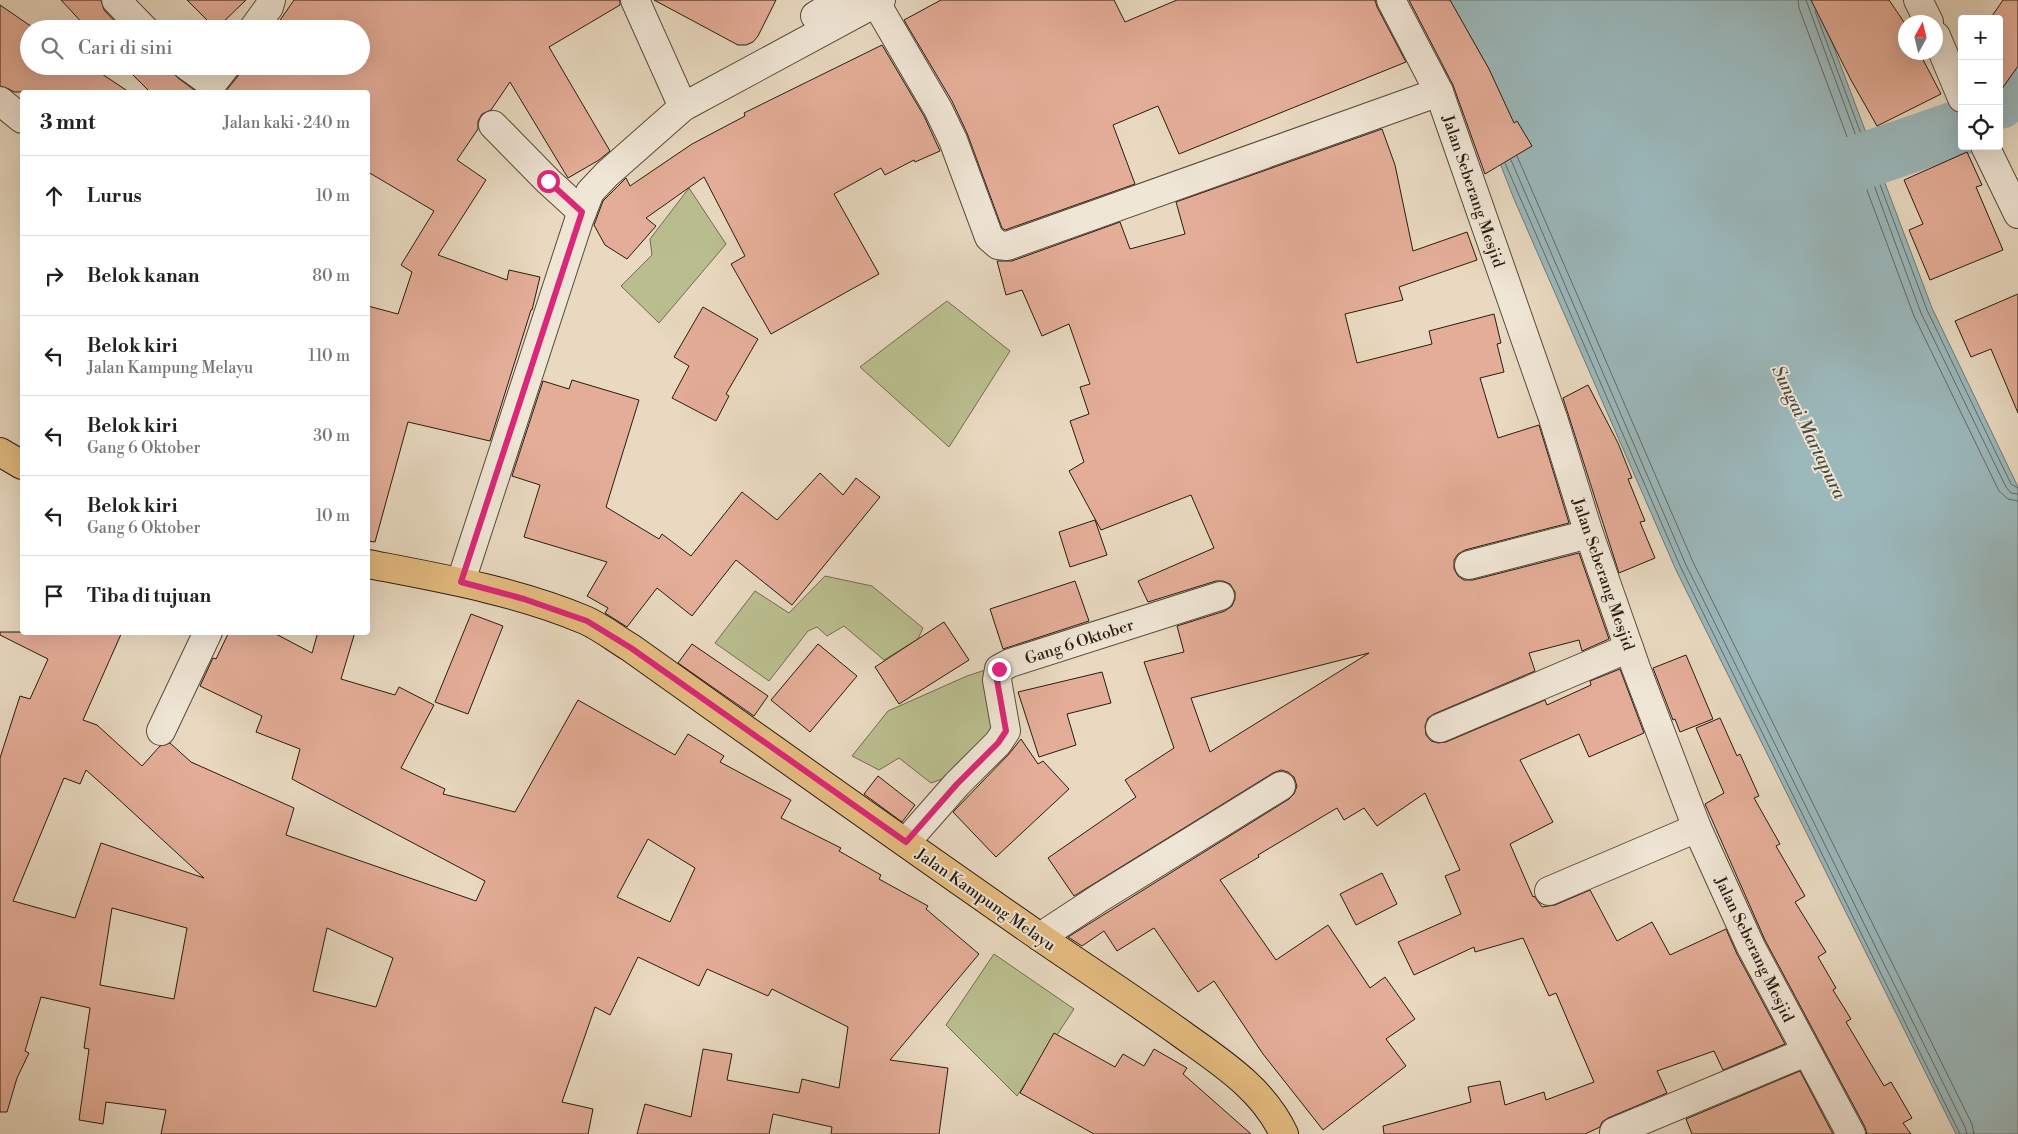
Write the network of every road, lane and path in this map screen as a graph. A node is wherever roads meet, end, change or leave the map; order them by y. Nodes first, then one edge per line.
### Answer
1 (116, 0) edge
2 (271, 0) edge
3 (635, 0) edge
4 (1391, 0) edge
5 (1918, 0) edge
6 (860, 3) edge
7 (1926, 15) edge
8 (815, 16) dead end
9 (135, 20) edge
10 (260, 20) edge
11 (1943, 53) edge
12 (204, 75) edge
13 (215, 81) edge
14 (1958, 88) edge
15 (1439, 92) junction
16 (0, 101) edge
17 (683, 107) junction
18 (20, 117) edge
19 (493, 125) dead end
20 (1987, 150) edge
21 (582, 212) junction
22 (2018, 214) edge
23 (0, 452) edge
24 (20, 464) edge
25 (1589, 534) junction
26 (370, 564) edge
27 (1469, 565) dead end
28 (461, 582) junction
29 (1220, 596) dead end
30 (207, 635) edge
31 (1629, 648) junction
32 (1440, 728) dead end
33 (161, 731) dead end
34 (1281, 786) dead end
35 (1697, 828) junction
36 (906, 842) junction
37 (1549, 890) dead end
38 (1040, 937) junction
39 (1806, 1052) junction
40 (1614, 1132) dead end
41 (1284, 1134) edge
42 (1851, 1134) edge

1 - 9 street
2 - 10 street
3 - 17 street
4 - 15 street, Jalan Seberang Mesjid
5 - 7 street
6 - 8 street
6 - 15 street
6 - 17 street
11 - 14 street
12 - 13 street
15 - 25 street, Jalan Seberang Mesjid
16 - 18 street
17 - 21 street
19 - 21 street
20 - 22 street
21 - 28 street
23 - 24 main road
25 - 27 street
25 - 31 street, Jalan Seberang Mesjid
26 - 28 main road, Jalan Kampung Melayu
28 - 36 main road, Jalan Kampung Melayu
29 - 36 street, Gang 6 Oktober
30 - 33 street
31 - 32 street
31 - 35 street, Jalan Seberang Mesjid
34 - 38 street
35 - 37 street
35 - 39 street, Jalan Seberang Mesjid
36 - 38 main road, Jalan Kampung Melayu
38 - 41 main road, Jalan Kampung Melayu
39 - 40 street
39 - 42 street, Jalan Seberang Mesjid

